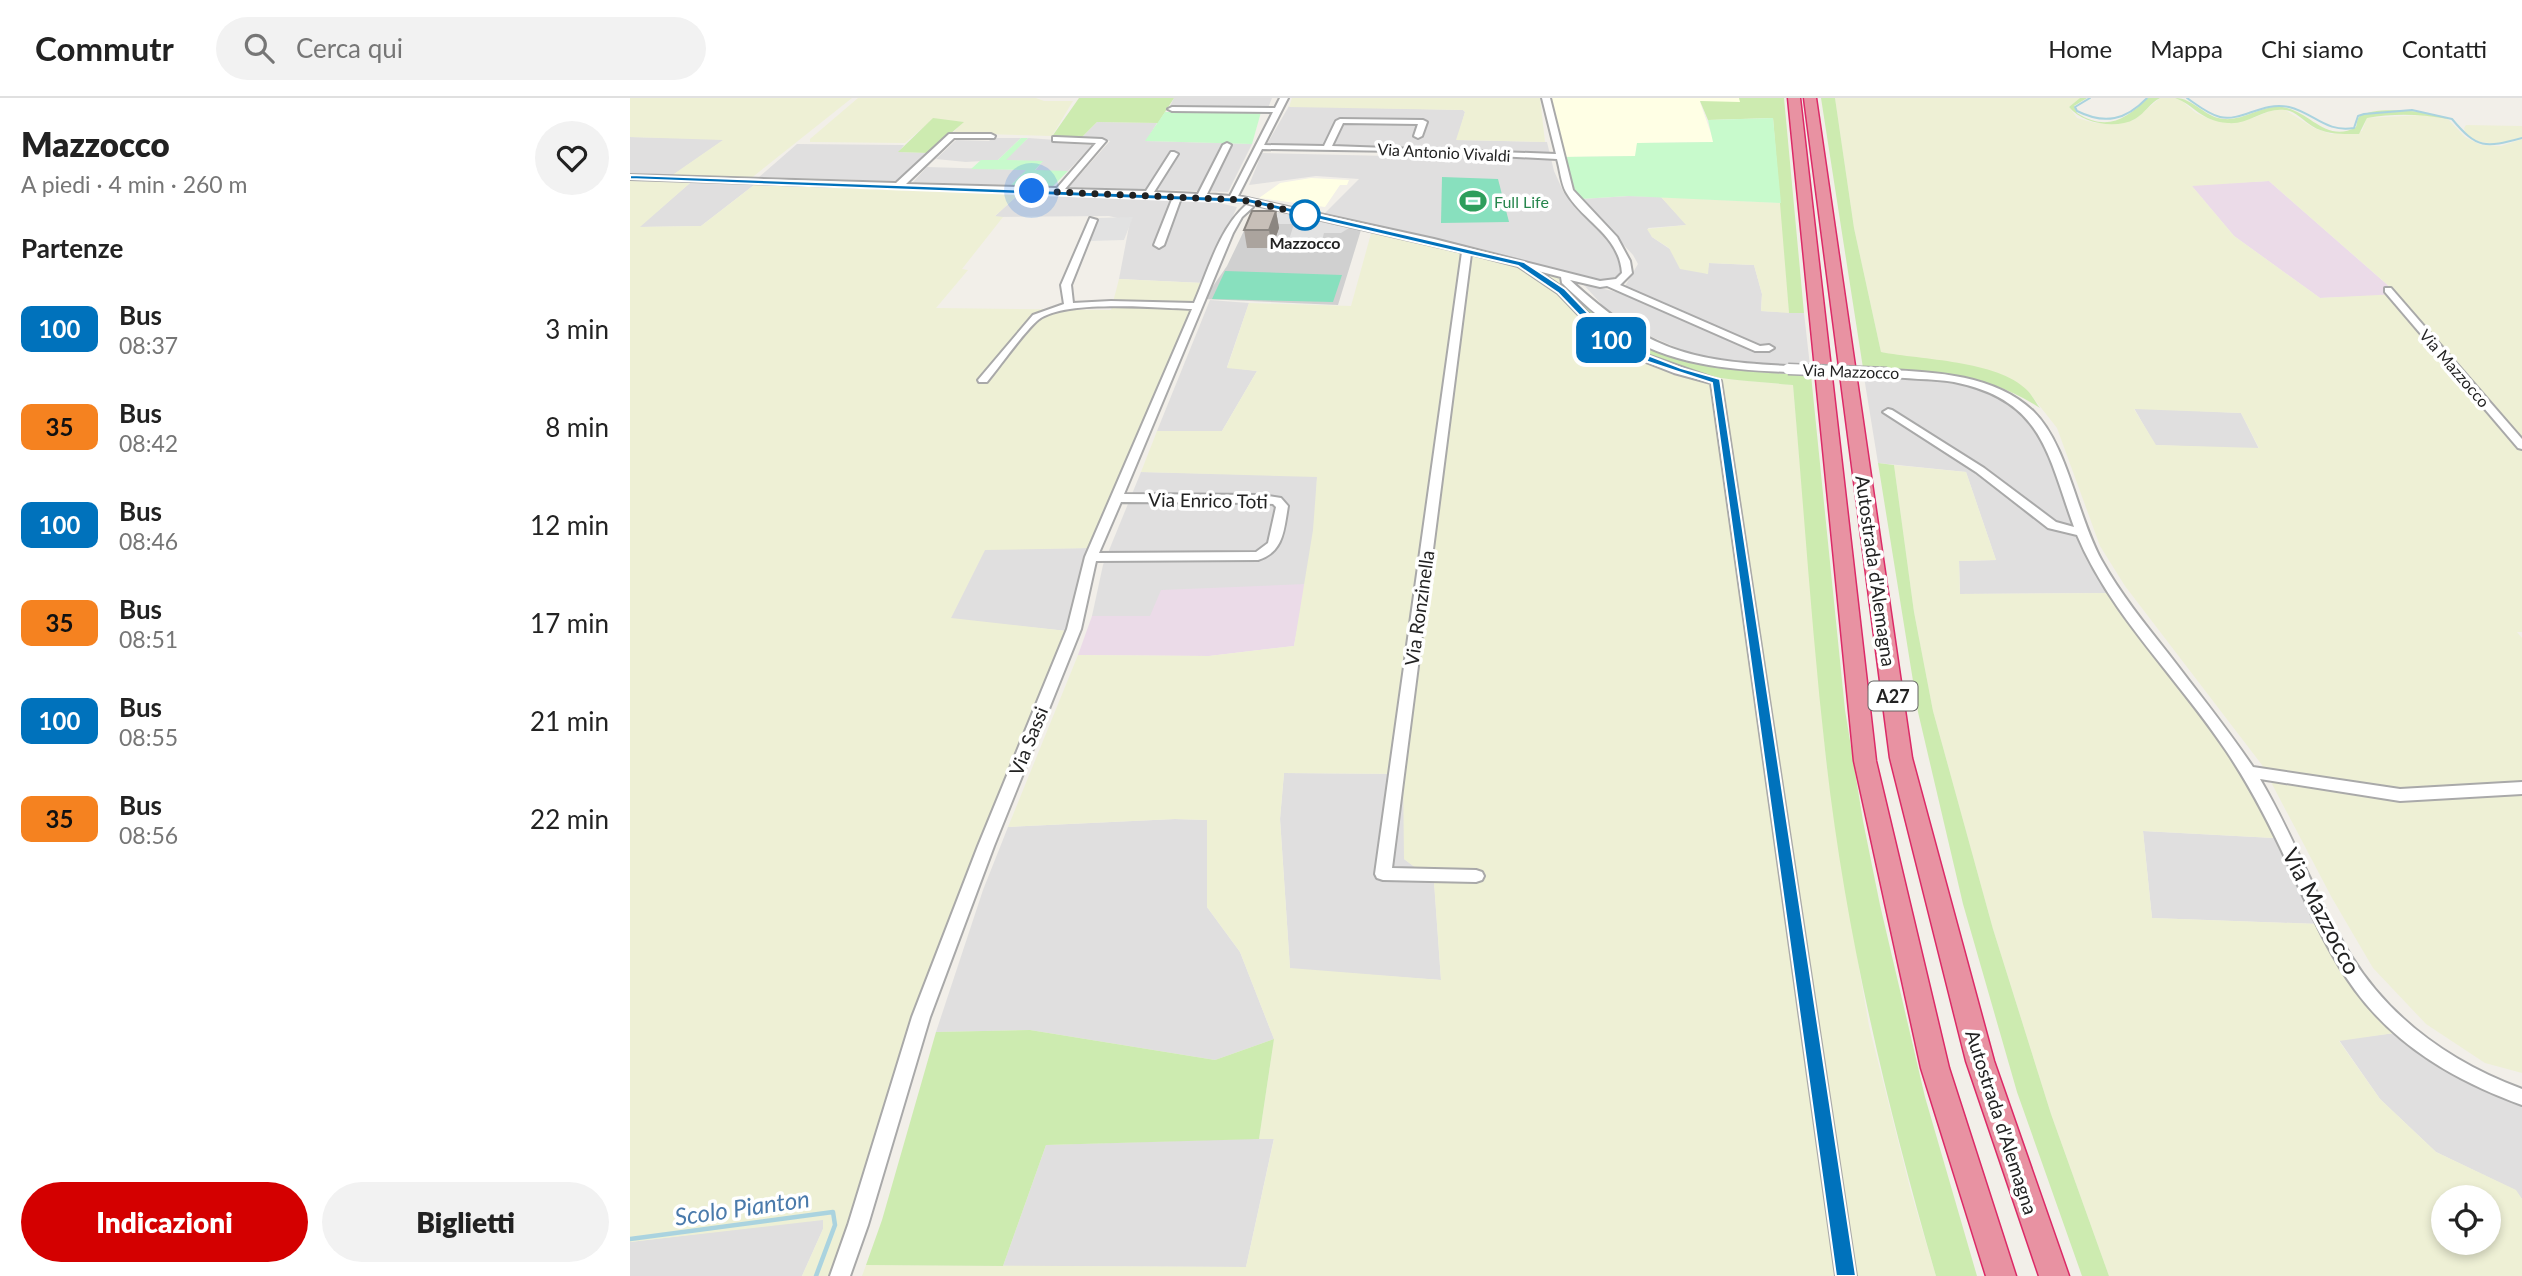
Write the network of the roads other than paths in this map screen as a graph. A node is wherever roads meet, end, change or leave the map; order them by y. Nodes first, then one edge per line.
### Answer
1 (1284, 98) edge
2 (1546, 98) edge
3 (1794, 98) edge
4 (1810, 98) edge
5 (1172, 109) dead end
6 (1278, 110) junction
7 (1418, 135) dead end
8 (991, 136) dead end
9 (1056, 139) dead end
10 (1227, 145) dead end
11 (1260, 147) junction
12 (1326, 148) junction
13 (1174, 153) dead end
14 (1561, 157) junction
15 (630, 177) edge
16 (898, 186) junction
17 (1058, 192) junction
18 (1148, 195) junction
19 (1178, 195) junction
20 (1201, 197) junction
21 (1251, 205) junction
22 (1093, 220) dead end
23 (1159, 245) dead end
24 (1467, 251) junction
25 (1521, 264) junction
26 (1566, 275) junction
27 (1605, 284) junction
28 (2388, 290) dead end
29 (1069, 306) junction
30 (1196, 306) junction
31 (1769, 348) dead end
32 (984, 380) dead end
33 (1888, 412) dead end
34 (2522, 446) edge
35 (1115, 498) junction
36 (2081, 532) junction
37 (1091, 557) junction
38 (2248, 772) junction
39 (2522, 788) edge
40 (1476, 876) dead end
41 (2522, 1097) edge
42 (840, 1276) edge
43 (1846, 1276) edge
44 (2001, 1276) edge
45 (2054, 1276) edge

1 - 6 street
2 - 14 street
3 - 44 highway, Autostrada d'Alemagna / A27
4 - 45 highway, Autostrada d'Alemagna / A27
5 - 6 street
6 - 11 street
7 - 12 street, Via Antonio Vivaldi
8 - 16 street
9 - 17 street
10 - 20 street
11 - 12 street, Via Antonio Vivaldi
11 - 21 street
12 - 14 street, Via Antonio Vivaldi
13 - 18 street
14 - 27 street
15 - 16 street
16 - 17 street
17 - 18 street
18 - 19 street
19 - 20 street
19 - 23 street
20 - 21 street
21 - 24 street
21 - 30 street, Via Sassi
22 - 29 street
24 - 25 street
24 - 40 street, Via Ronzinella
25 - 26 street
25 - 43 street
26 - 27 street
26 - 36 street, Via Mazzocco, bridge
27 - 31 street
28 - 34 street, Via Mazzocco
29 - 30 street
29 - 32 street
30 - 35 street, Via Sassi
33 - 36 street
35 - 37 street, Via Sassi
35 - 37 street, Via Enrico Toti
36 - 38 street, Via Mazzocco
37 - 42 street, Via Sassi
38 - 39 street
38 - 41 street, Via Mazzocco

